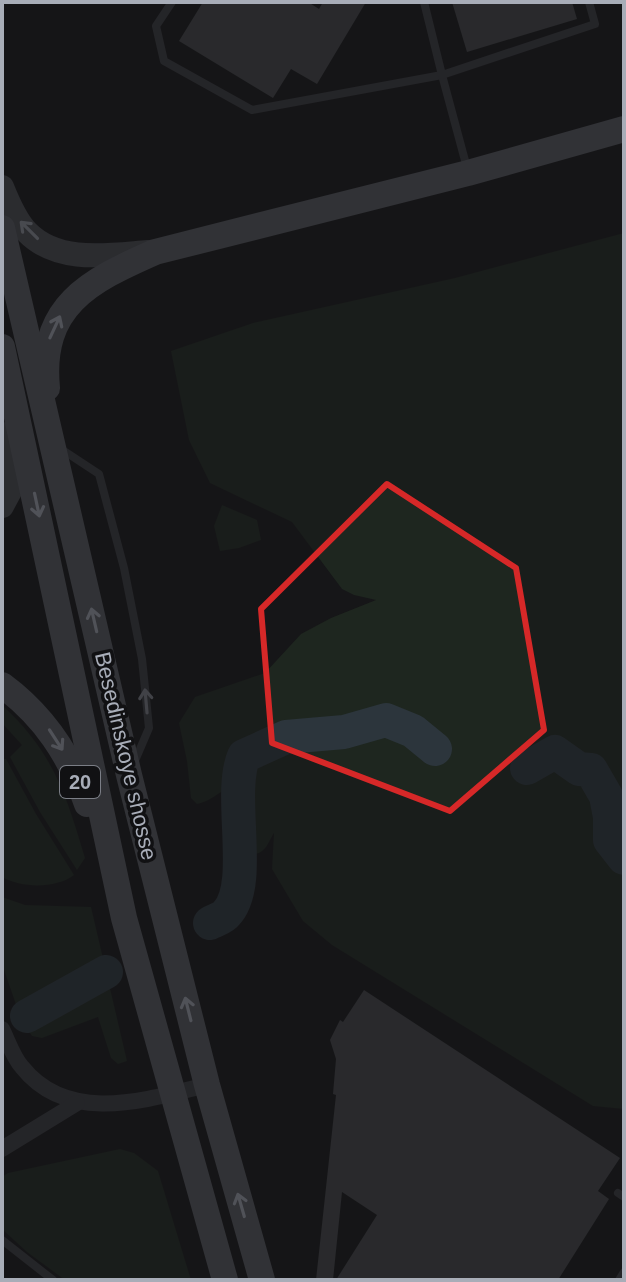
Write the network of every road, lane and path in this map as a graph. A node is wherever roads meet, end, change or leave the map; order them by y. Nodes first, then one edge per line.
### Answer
1 (172, 2) edge
2 (424, 2) edge
3 (589, 2) edge
4 (442, 75) junction
5 (624, 129) edge
6 (468, 173) junction
7 (2, 187) edge
8 (2, 228) edge
9 (155, 252) junction
10 (2, 347) edge
11 (16, 401) junction
12 (53, 438) junction
13 (2, 506) edge
14 (2, 685) edge
15 (129, 775) junction
16 (121, 902) junction
17 (2, 1029) edge
18 (207, 1085) junction
19 (172, 1093) junction
20 (77, 1103) junction
21 (2, 1149) edge
22 (2, 1240) edge
23 (624, 1272) edge
24 (53, 1280) edge
25 (225, 1280) edge
26 (262, 1280) edge
27 (619, 1280) edge

1 - 4 lane
2 - 4 lane
3 - 4 lane
4 - 6 lane
5 - 6 main road
6 - 9 main road
9 -> 7 street
8 - 12 main road, Besedinskoye shosse
12 -> 9 main road
10 - 11 main road, Besedinskoye shosse
11 - 13 street
11 -> 16 main road, Besedinskoye shosse
15 -> 12 main road, Besedinskoye shosse
15 -> 12 lane
14 -> 16 main road, 20
18 -> 15 main road, Besedinskoye shosse
16 - 19 main road, Besedinskoye shosse
17 - 20 street
18 - 19 street
26 -> 18 main road, Besedinskoye shosse
19 - 20 street
19 - 25 main road, Besedinskoye shosse
20 - 21 street
22 - 24 lane
23 - 27 lane

